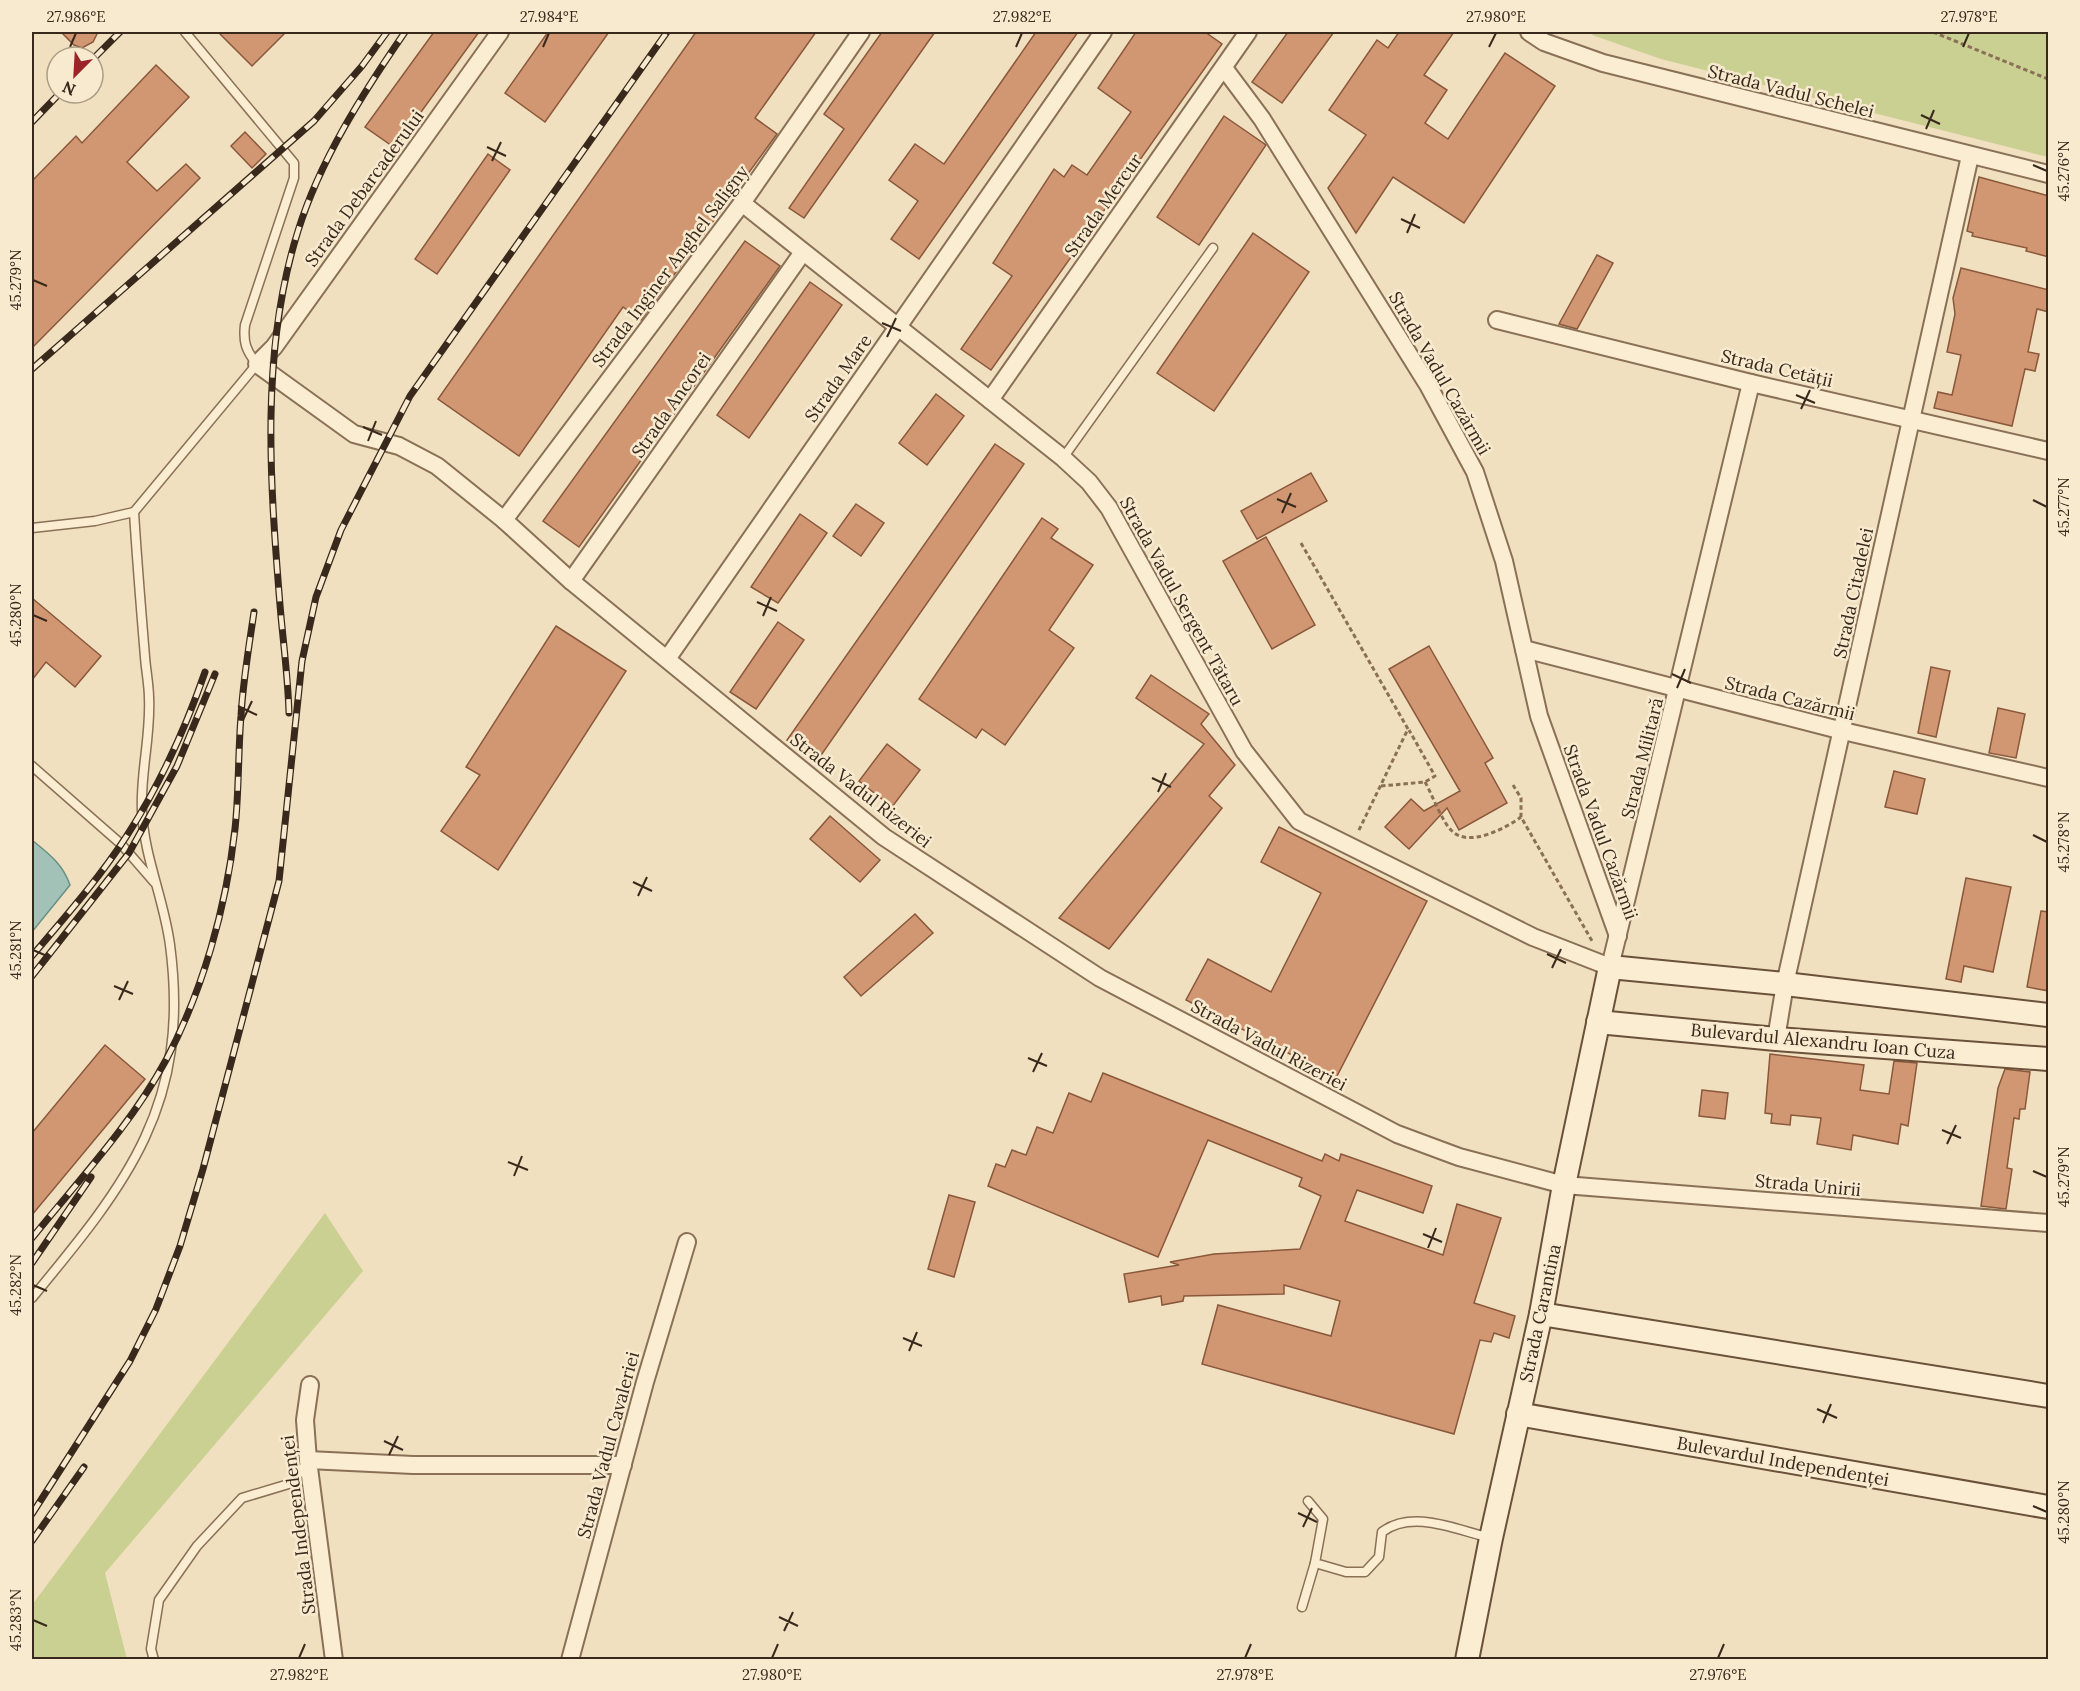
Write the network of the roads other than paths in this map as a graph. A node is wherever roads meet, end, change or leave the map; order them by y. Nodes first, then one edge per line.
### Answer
1 (184, 32) edge
2 (500, 32) edge
3 (861, 32) edge
4 (1103, 32) edge
5 (1248, 32) edge
6 (1529, 32) edge
7 (1224, 68) junction
8 (1970, 156) junction
9 (2049, 174) edge
10 (742, 203) junction
11 (1213, 248) dead end
12 (803, 252) junction
13 (1497, 320) dead end
14 (897, 327) junction
15 (257, 364) junction
16 (1751, 383) junction
17 (990, 400) junction
18 (1912, 419) junction
19 (2049, 451) edge
20 (1063, 458) junction
21 (134, 512) junction
22 (504, 520) junction
23 (32, 528) edge
24 (571, 581) junction
25 (1524, 650) junction
26 (667, 658) junction
27 (1678, 690) junction
28 (1843, 731) junction
29 (32, 766) edge
30 (2049, 778) edge
31 (154, 882) junction
32 (1618, 936) junction
33 (1610, 967) junction
34 (1785, 984) junction
35 (2049, 1015) edge
36 (1598, 1022) junction
37 (1776, 1039) junction
38 (2049, 1059) edge
39 (1564, 1185) junction
40 (2049, 1223) edge
41 (687, 1242) dead end
42 (32, 1298) edge
43 (1542, 1314) junction
44 (310, 1385) dead end
45 (2049, 1396) edge
46 (1518, 1414) junction
47 (308, 1460) junction
48 (623, 1465) junction
49 (1308, 1501) dead end
50 (2049, 1507) edge
51 (1491, 1538) junction
52 (1315, 1563) junction
53 (1302, 1607) dead end
54 (154, 1659) edge
55 (334, 1659) edge
56 (570, 1659) edge
57 (1467, 1659) edge

1 - 15 lane
2 - 15 street, Strada Debarcaderului
3 - 10 street, Strada Inginer Anghel Saligny
4 - 14 street, Strada Mare
5 - 7 street, Strada Mercur
6 - 8 street, Strada Vadul Schelei
7 - 17 street, Strada Mercur
7 - 25 street, Strada Vadul Cazărmii
8 - 9 street, Strada Vadul Schelei
8 - 18 street, Strada Citadelei
10 - 12 street, Strada Vadul Sergent Tătaru
10 - 22 street, Strada Inginer Anghel Saligny
11 - 20 lane
12 - 14 street, Strada Vadul Sergent Tătaru
12 - 24 street, Strada Ancorei
13 - 16 street, Strada Cetății
14 - 17 street, Strada Vadul Sergent Tătaru
14 - 26 street, Strada Mare
15 - 21 lane
15 - 22 street, Strada Vadul Rizeriei
16 - 18 street, Strada Cetății
16 - 27 street, Strada Militară
17 - 20 street, Strada Vadul Sergent Tătaru
18 - 19 street, Strada Cetății
18 - 28 street, Strada Citadelei
20 - 33 street, Strada Vadul Sergent Tătaru
21 - 23 lane
21 - 31 lane
22 - 24 street, Strada Vadul Rizeriei
24 - 26 street, Strada Vadul Rizeriei
25 - 27 street, Strada Cazărmii
25 - 32 street, Strada Vadul Cazărmii
26 - 39 street, Strada Vadul Rizeriei
27 - 28 street, Strada Cazărmii
27 - 32 street, Strada Militară
28 - 30 street, Strada Cazărmii
28 - 34 street, Strada Citadelei
29 - 31 lane
31 - 42 lane
32 - 33 street, Strada Militară
33 - 34 main road
33 - 36 main road, Strada Carantina
34 - 35 main road
34 - 37 street, Strada Citadelei
36 - 37 main road, Bulevardul Alexandru Ioan Cuza
36 - 39 main road, Strada Carantina
37 - 38 main road, Bulevardul Alexandru Ioan Cuza
39 - 40 street, Strada Unirii
39 - 43 main road, Strada Carantina
41 - 48 street, Strada Vadul Cavaleriei
43 - 45 main road
43 - 46 main road, Strada Carantina
44 - 47 street, Strada Independenței
46 - 50 main road, Bulevardul Independenței
46 - 51 main road, Strada Carantina
47 - 48 street
47 - 54 lane
47 - 55 street, Strada Independenței
48 - 56 street, Strada Vadul Cavaleriei
49 - 52 lane
51 - 52 lane
51 - 57 main road, Strada Carantina
52 - 53 lane

